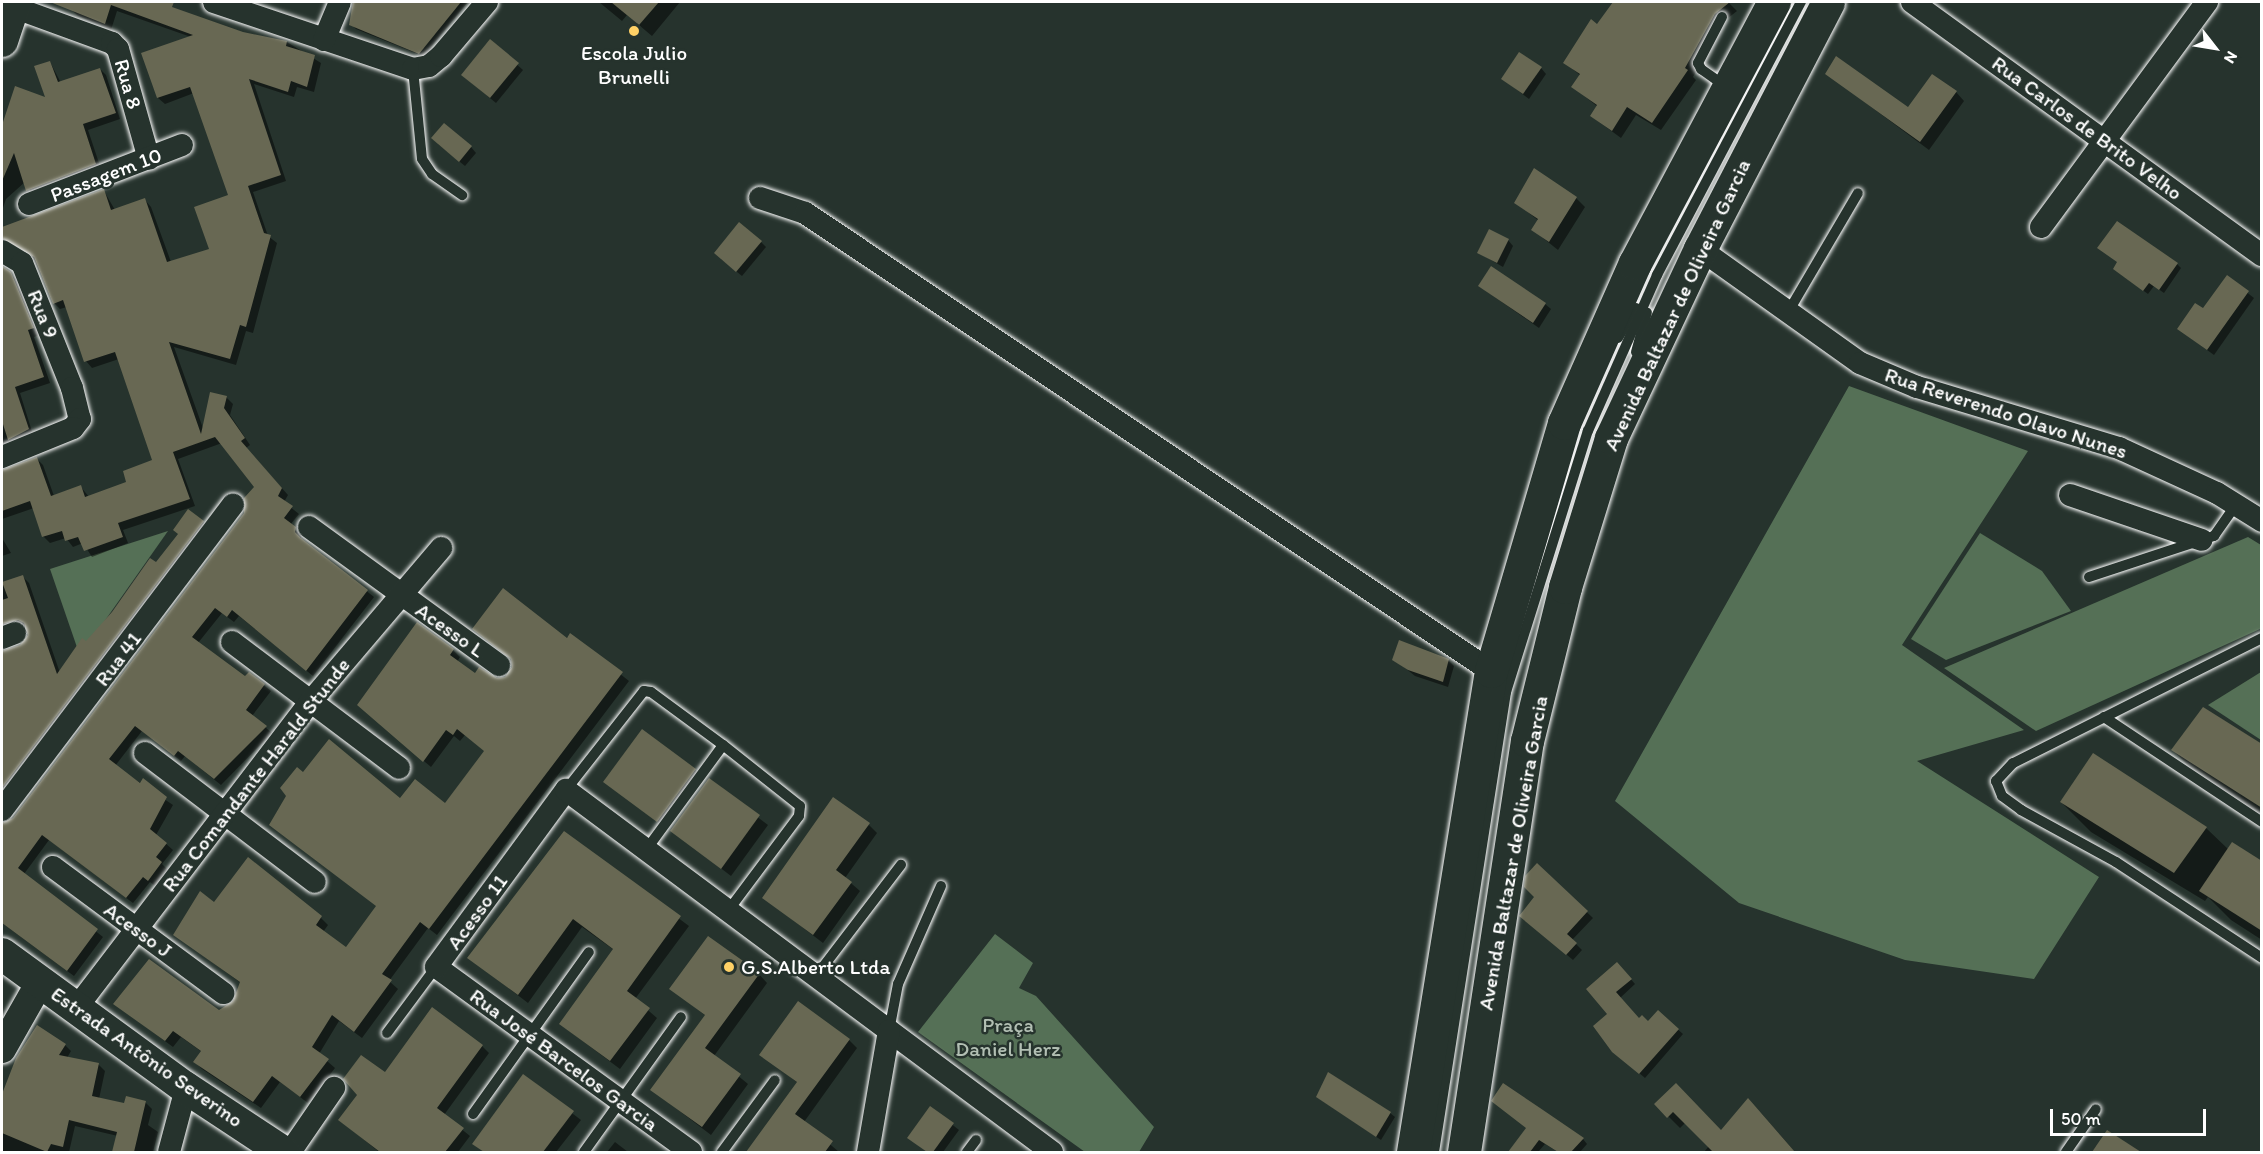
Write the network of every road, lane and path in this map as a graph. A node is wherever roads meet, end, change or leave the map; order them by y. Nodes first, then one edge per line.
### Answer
1 (213, 2) edge
2 (340, 2) edge
3 (487, 2) edge
4 (1774, 2) edge
5 (1801, 2) edge
6 (1828, 2) edge
7 (1912, 2) edge
8 (2207, 2) edge
9 (14, 4) edge
10 (1722, 17) dead end
11 (324, 40) junction
12 (2, 41) edge
13 (413, 69) junction
14 (1729, 88) junction
15 (2104, 141) junction
16 (182, 145) dead end
17 (149, 159) junction
18 (1858, 193) dead end
19 (462, 195) dead end
20 (760, 198) dead end
21 (29, 204) dead end
22 (2041, 227) dead end
23 (1700, 249) junction
24 (2, 251) edge
25 (2262, 255) edge
26 (1657, 275) junction
27 (1787, 314) junction
28 (1564, 423) junction
29 (1611, 438) junction
30 (2, 457) edge
31 (2070, 495) dead end
32 (2236, 504) junction
33 (232, 505) dead end
34 (2262, 521) edge
35 (309, 527) dead end
36 (2202, 540) junction
37 (441, 548) dead end
38 (2089, 577) dead end
39 (401, 596) junction
40 (2262, 638) edge
41 (232, 642) dead end
42 (500, 664) dead end
43 (1491, 671) junction
44 (311, 701) junction
45 (2104, 717) junction
46 (723, 745) junction
47 (145, 753) dead end
48 (399, 768) dead end
49 (566, 790) junction
50 (2, 810) edge
51 (225, 813) junction
52 (2262, 822) edge
53 (646, 850) junction
54 (901, 865) dead end
55 (53, 867) dead end
56 (315, 882) dead end
57 (940, 886) dead end
58 (728, 911) junction
59 (135, 927) junction
60 (589, 952) dead end
61 (2262, 958) edge
62 (15, 966) edge
63 (436, 967) junction
64 (816, 976) junction
65 (223, 993) dead end
66 (76, 1007) junction
67 (681, 1017) dead end
68 (889, 1031) junction
69 (387, 1033) dead end
70 (530, 1035) junction
71 (2, 1049) edge
72 (775, 1080) dead end
73 (186, 1088) junction
74 (334, 1089) dead end
75 (621, 1101) junction
76 (2096, 1109) dead end
77 (473, 1114) dead end
78 (976, 1140) dead end
79 (169, 1152) edge
80 (283, 1152) edge
81 (290, 1152) edge
82 (584, 1152) edge
83 (692, 1152) edge
84 (722, 1152) edge
85 (868, 1152) edge
86 (967, 1152) edge
87 (1052, 1152) edge
88 (1413, 1152) edge
89 (1434, 1152) edge
90 (1464, 1152) edge
91 (2066, 1152) edge

1 - 11 street
2 - 11 street
3 - 13 street
4 - 14 main road
5 - 26 lane
6 - 23 main road, Avenida Baltazar de Oliveira Garcia
7 - 15 street, Rua Carlos de Brito Velho
8 - 15 street
9 - 12 main road
9 - 17 street, Rua 8
10 - 14 lane
11 - 13 street
13 - 19 lane
14 - 28 main road
15 - 22 street
15 - 25 street, Rua Carlos de Brito Velho
16 - 17 street, Passagem 10
17 - 21 street, Passagem 10
18 - 27 lane
20 - 43 street
23 - 27 street, Rua Reverendo Olavo Nunes
23 - 29 main road, Avenida Baltazar de Oliveira Garcia
24 - 30 street, Rua 9
26 - 28 lane
26 - 29 lane
26 - 89 lane
27 - 32 street, Rua Reverendo Olavo Nunes
28 - 43 main road
29 - 90 main road, Avenida Baltazar de Oliveira Garcia
31 - 36 street
32 - 34 street, Rua Reverendo Olavo Nunes
32 - 36 lane
33 - 50 street, Rua 41
35 - 39 street, Acesso L
36 - 38 lane
37 - 39 street, Rua Comandante Harald Stunde
39 - 42 street, Acesso L
39 - 44 street, Rua Comandante Harald Stunde
40 - 45 lane
41 - 44 street
43 - 88 main road
44 - 48 street
44 - 51 street, Rua Comandante Harald Stunde
45 - 52 lane
45 - 61 lane
46 - 49 lane
46 - 53 lane
46 - 58 lane
47 - 51 street
49 - 53 street
49 - 63 street, Acesso 11
51 - 56 street
51 - 59 street, Rua Comandante Harald Stunde
53 - 58 street
54 - 64 lane
55 - 59 street, Acesso J
57 - 68 lane
58 - 64 street
59 - 65 street, Acesso J
59 - 66 street, Rua Comandante Harald Stunde
60 - 70 lane
62 - 66 main road, Estrada Antônio Severino
62 - 71 street, Estrada Antônio Severino
63 - 69 lane, Acesso 11
63 - 70 street, Rua José Barcelos Garcia
64 - 68 street
66 - 73 main road, Estrada Antônio Severino
67 - 75 lane
68 - 85 street
68 - 87 street
70 - 75 street, Rua José Barcelos Garcia
70 - 77 lane
72 - 84 lane
73 - 79 street
73 - 80 main road, Estrada Antônio Severino
74 - 81 street
75 - 82 lane
75 - 83 street, Rua José Barcelos Garcia
76 - 91 lane
78 - 86 lane

